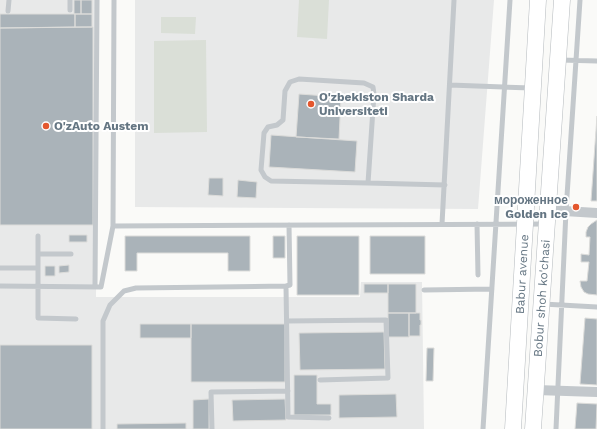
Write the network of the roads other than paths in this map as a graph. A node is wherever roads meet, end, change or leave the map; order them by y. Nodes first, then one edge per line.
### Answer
1 (9, 0) edge
2 (70, 0) edge
3 (97, 0) edge
4 (114, 0) edge
5 (454, 0) edge
6 (510, 0) edge
7 (538, 0) edge
8 (562, 0) edge
9 (580, 0) edge
10 (70, 10) dead end
11 (8, 11) dead end
12 (558, 60) junction
13 (576, 60) junction
14 (597, 61) edge
15 (450, 85) junction
16 (505, 87) junction
17 (533, 88) junction
18 (368, 183) junction
19 (444, 185) junction
20 (566, 211) junction
21 (597, 213) edge
22 (548, 217) junction
23 (442, 224) junction
24 (477, 224) junction
25 (496, 224) junction
26 (526, 224) junction
27 (289, 225) junction
28 (113, 226) junction
29 (38, 236) dead end
30 (38, 254) junction
31 (71, 254) dead end
32 (0, 268) edge
33 (38, 268) junction
34 (478, 275) dead end
35 (0, 286) edge
36 (38, 286) junction
37 (286, 286) junction
38 (95, 287) junction
39 (492, 289) junction
40 (424, 290) dead end
41 (542, 304) junction
42 (561, 305) junction
43 (597, 307) edge
44 (76, 318) dead end
45 (286, 321) junction
46 (320, 380) dead end
47 (536, 390) junction
48 (558, 390) junction
49 (288, 391) junction
50 (597, 392) edge
51 (329, 418) dead end
52 (103, 429) edge
53 (212, 429) edge
54 (483, 429) edge
55 (513, 429) edge
56 (533, 429) edge
57 (556, 429) edge

1 - 11 lane
2 - 10 lane
3 - 38 lane
4 - 28 lane
5 - 15 lane
6 - 16 lane
7 - 17 main road, Babur avenue
8 - 12 main road, Bobur shoh ko'chasi
9 - 13 lane
12 - 13 lane
12 - 22 main road, Bobur shoh ko'chasi
13 - 14 lane
13 - 20 lane
15 - 16 lane
15 - 19 lane
16 - 17 lane
16 - 25 lane
17 - 26 main road, Babur avenue
18 - 18 lane
18 - 19 lane
19 - 23 lane
20 - 21 street
20 - 22 street
20 - 42 lane
22 - 26 lane
22 - 41 main road, Bobur shoh ko'chasi
23 - 24 lane
23 - 27 lane
24 - 25 lane
24 - 34 lane
25 - 26 lane
25 - 39 lane
26 - 55 main road, Babur avenue
27 - 28 lane
27 - 37 lane
28 - 38 lane
29 - 30 lane
30 - 31 lane
30 - 33 lane
32 - 33 lane
33 - 36 lane
35 - 36 lane
36 - 38 lane
36 - 44 lane
37 - 45 lane
37 - 52 lane
39 - 40 lane
39 - 54 lane
41 - 42 lane
41 - 47 main road, Bobur shoh ko'chasi
42 - 43 lane
42 - 48 lane
45 - 46 lane
45 - 49 lane
47 - 48 street
47 - 56 main road, Bobur shoh ko'chasi
48 - 50 street
48 - 57 lane
49 - 51 lane
49 - 53 lane

